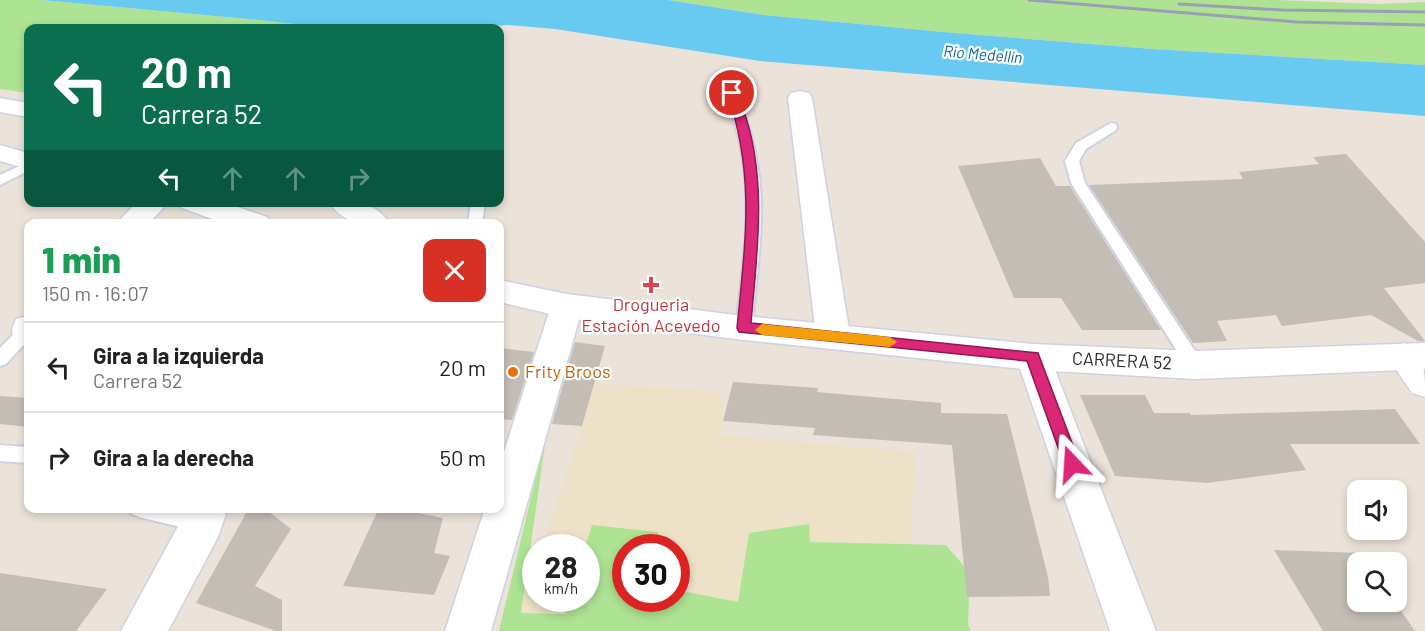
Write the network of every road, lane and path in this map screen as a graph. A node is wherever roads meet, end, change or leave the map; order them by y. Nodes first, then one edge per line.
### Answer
1 (726, 78) dead end
2 (800, 98) dead end
3 (1111, 127) dead end
4 (0, 153) edge
5 (24, 159) edge
6 (24, 168) edge
7 (0, 182) edge
8 (149, 207) edge
9 (207, 207) edge
10 (350, 207) edge
11 (136, 219) edge
12 (242, 219) edge
13 (368, 219) edge
14 (504, 292) edge
15 (567, 306) junction
16 (744, 328) junction
17 (24, 335) edge
18 (833, 336) junction
19 (1415, 356) edge
20 (1033, 357) junction
21 (0, 359) edge
22 (1195, 365) junction
23 (1425, 383) edge
24 (0, 453) edge
25 (24, 455) edge
26 (180, 513) edge
27 (504, 513) edge
28 (504, 513) edge
29 (205, 516) edge
30 (144, 631) edge
31 (468, 631) edge
32 (1132, 631) edge

1 - 16 lane
2 - 18 street
3 - 22 lane
4 - 5 street
6 - 7 lane
8 - 11 street
9 - 12 street
10 - 13 street
14 - 15 street, CARRERA 52
15 - 16 street, CARRERA 52
15 - 27 street
16 - 18 street, CARRERA 52
17 - 21 lane
18 - 20 street, CARRERA 52
19 - 22 street, CARRERA 52
19 - 23 street
20 - 22 street, CARRERA 52
20 - 32 street
24 - 25 lane
26 - 29 lane
28 - 31 street
29 - 30 street

